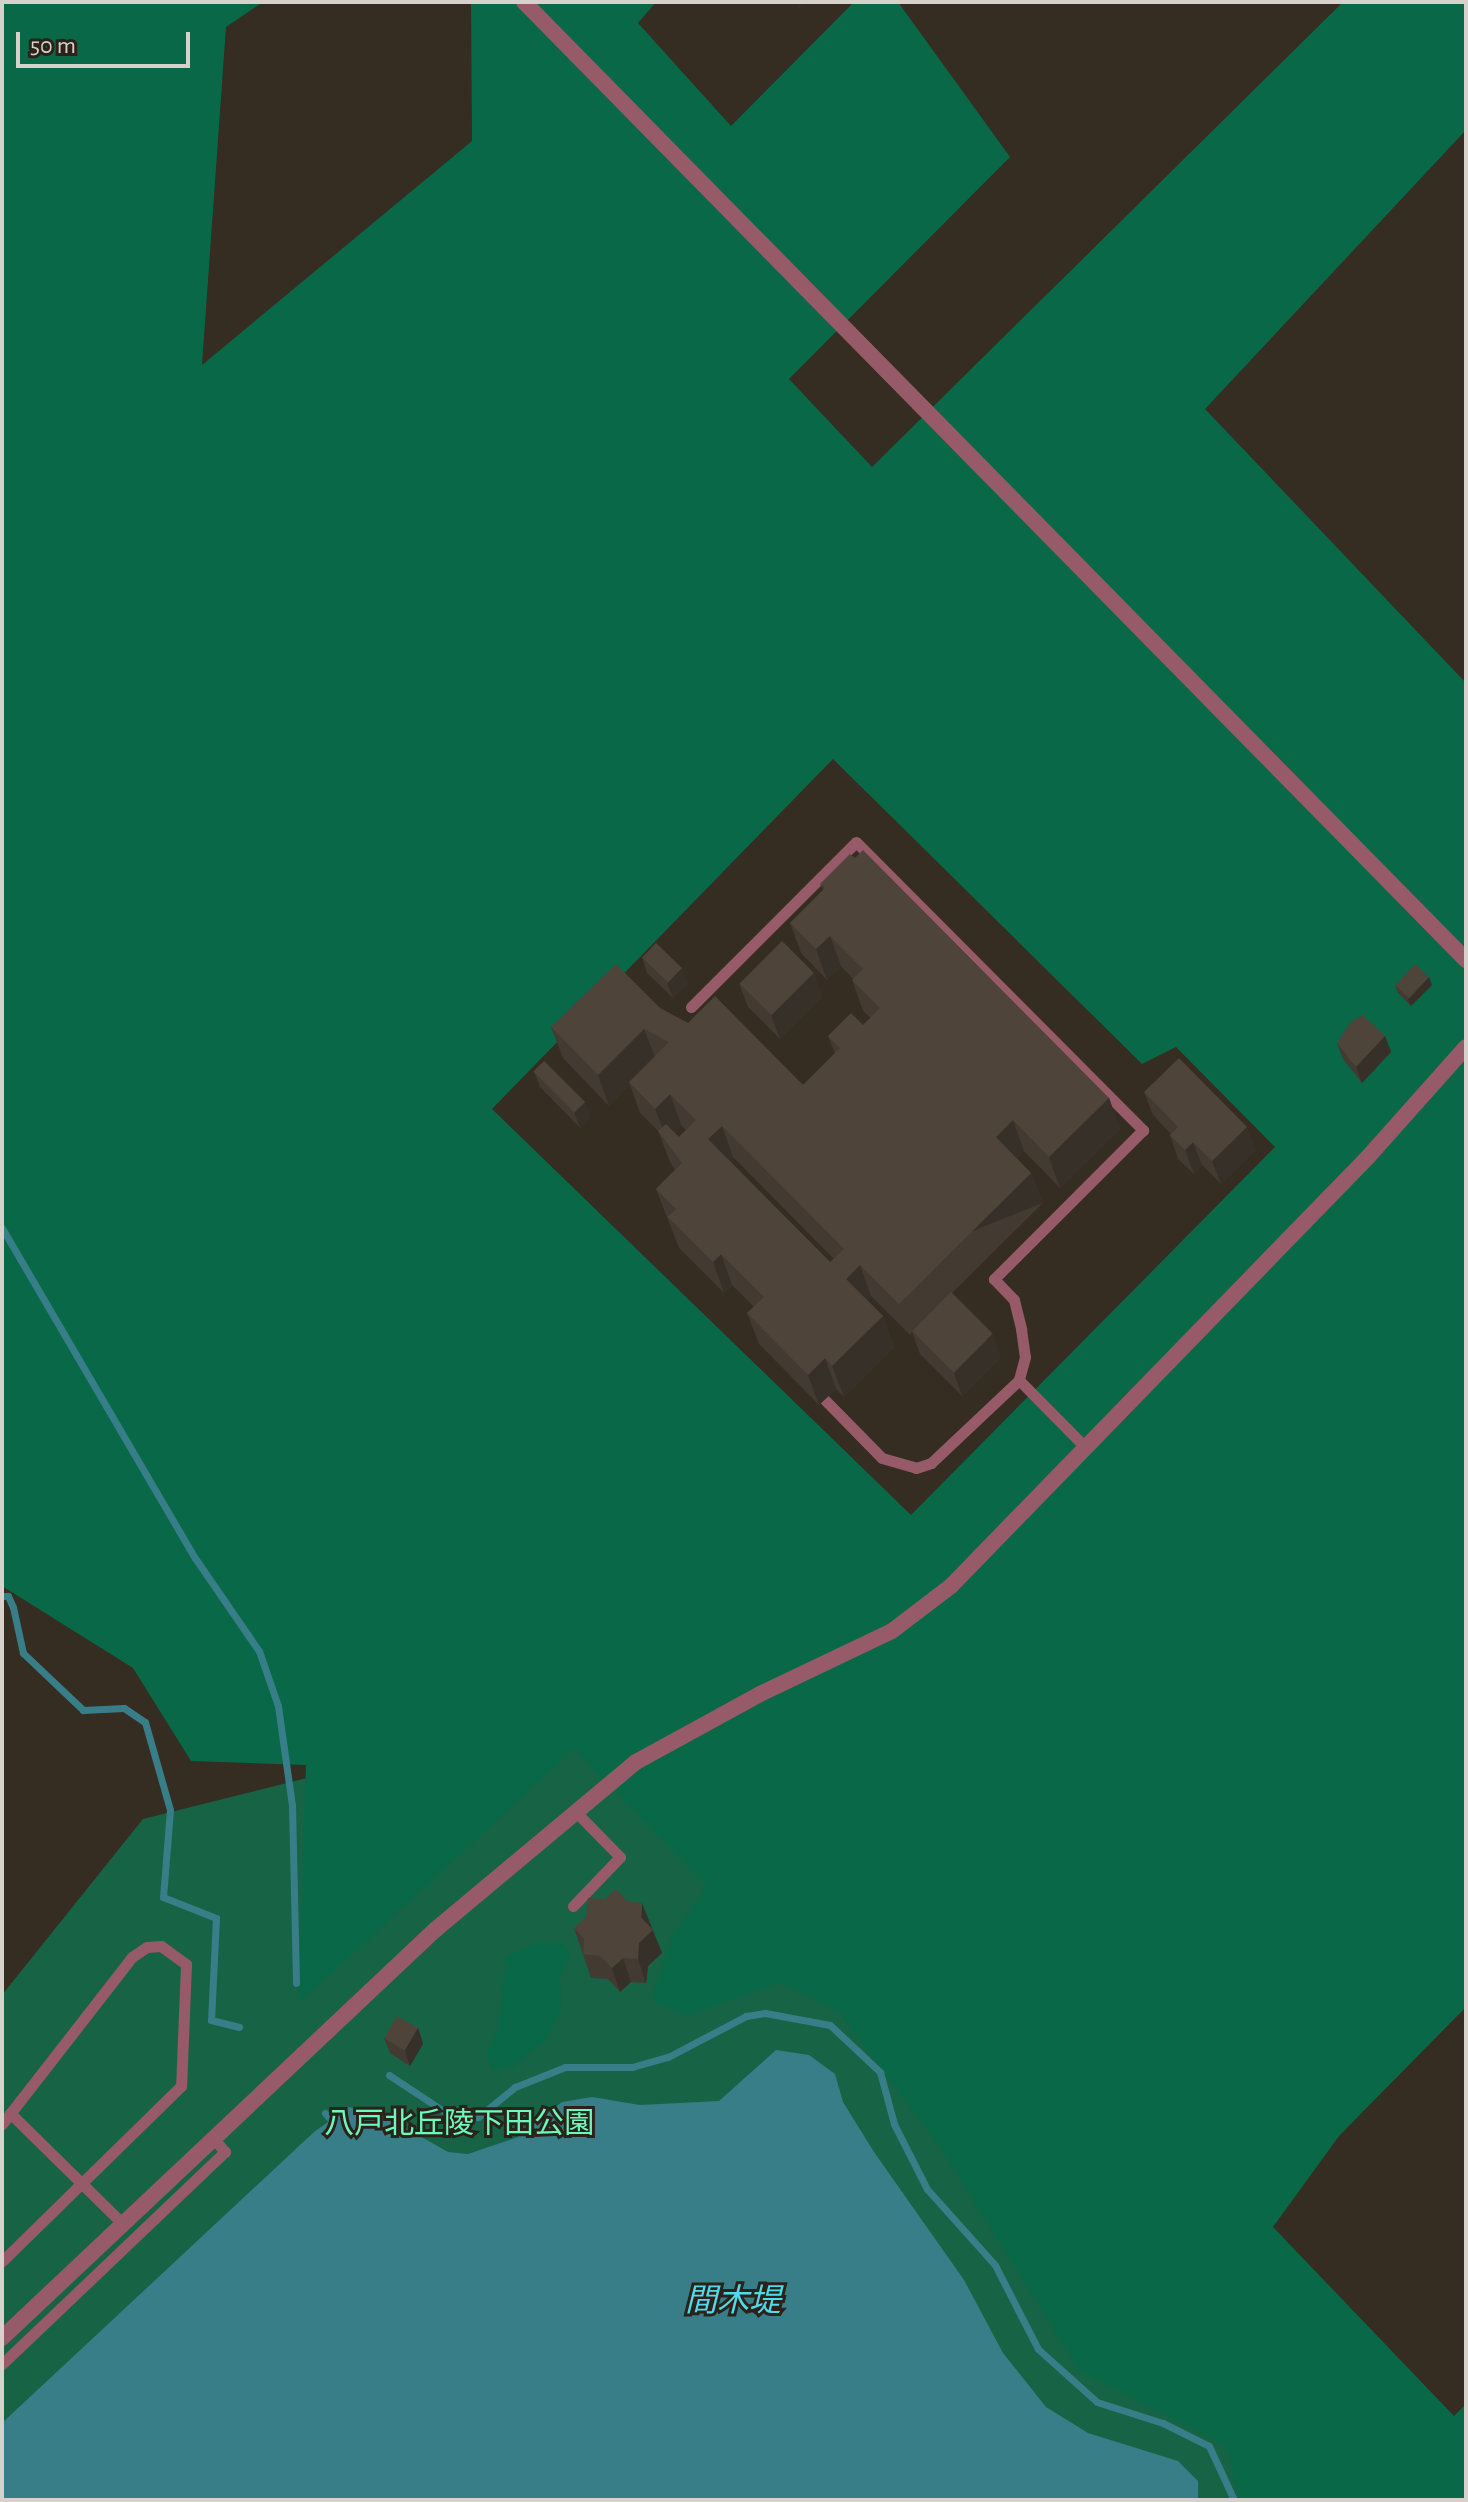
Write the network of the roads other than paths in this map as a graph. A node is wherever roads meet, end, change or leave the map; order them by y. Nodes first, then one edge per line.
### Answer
1 (524, 2) edge
2 (1466, 960) edge
3 (691, 1007) dead end
4 (1466, 1047) edge
5 (1019, 1380) junction
6 (825, 1400) dead end
7 (1086, 1448) junction
8 (576, 1812) junction
9 (573, 1906) dead end
10 (10, 2113) junction
11 (2, 2124) edge
12 (214, 2139) junction
13 (81, 2183) junction
14 (123, 2224) junction
15 (2, 2261) edge
16 (2, 2338) edge
17 (2, 2364) edge

1 - 2 street
3 - 5 lane
4 - 7 street
5 - 6 lane
5 - 7 lane
7 - 8 street
8 - 9 lane
8 - 12 street
10 - 11 lane
10 - 13 lane
10 - 13 lane
12 - 14 street
12 - 17 lane
13 - 14 lane
13 - 15 lane
14 - 16 street

